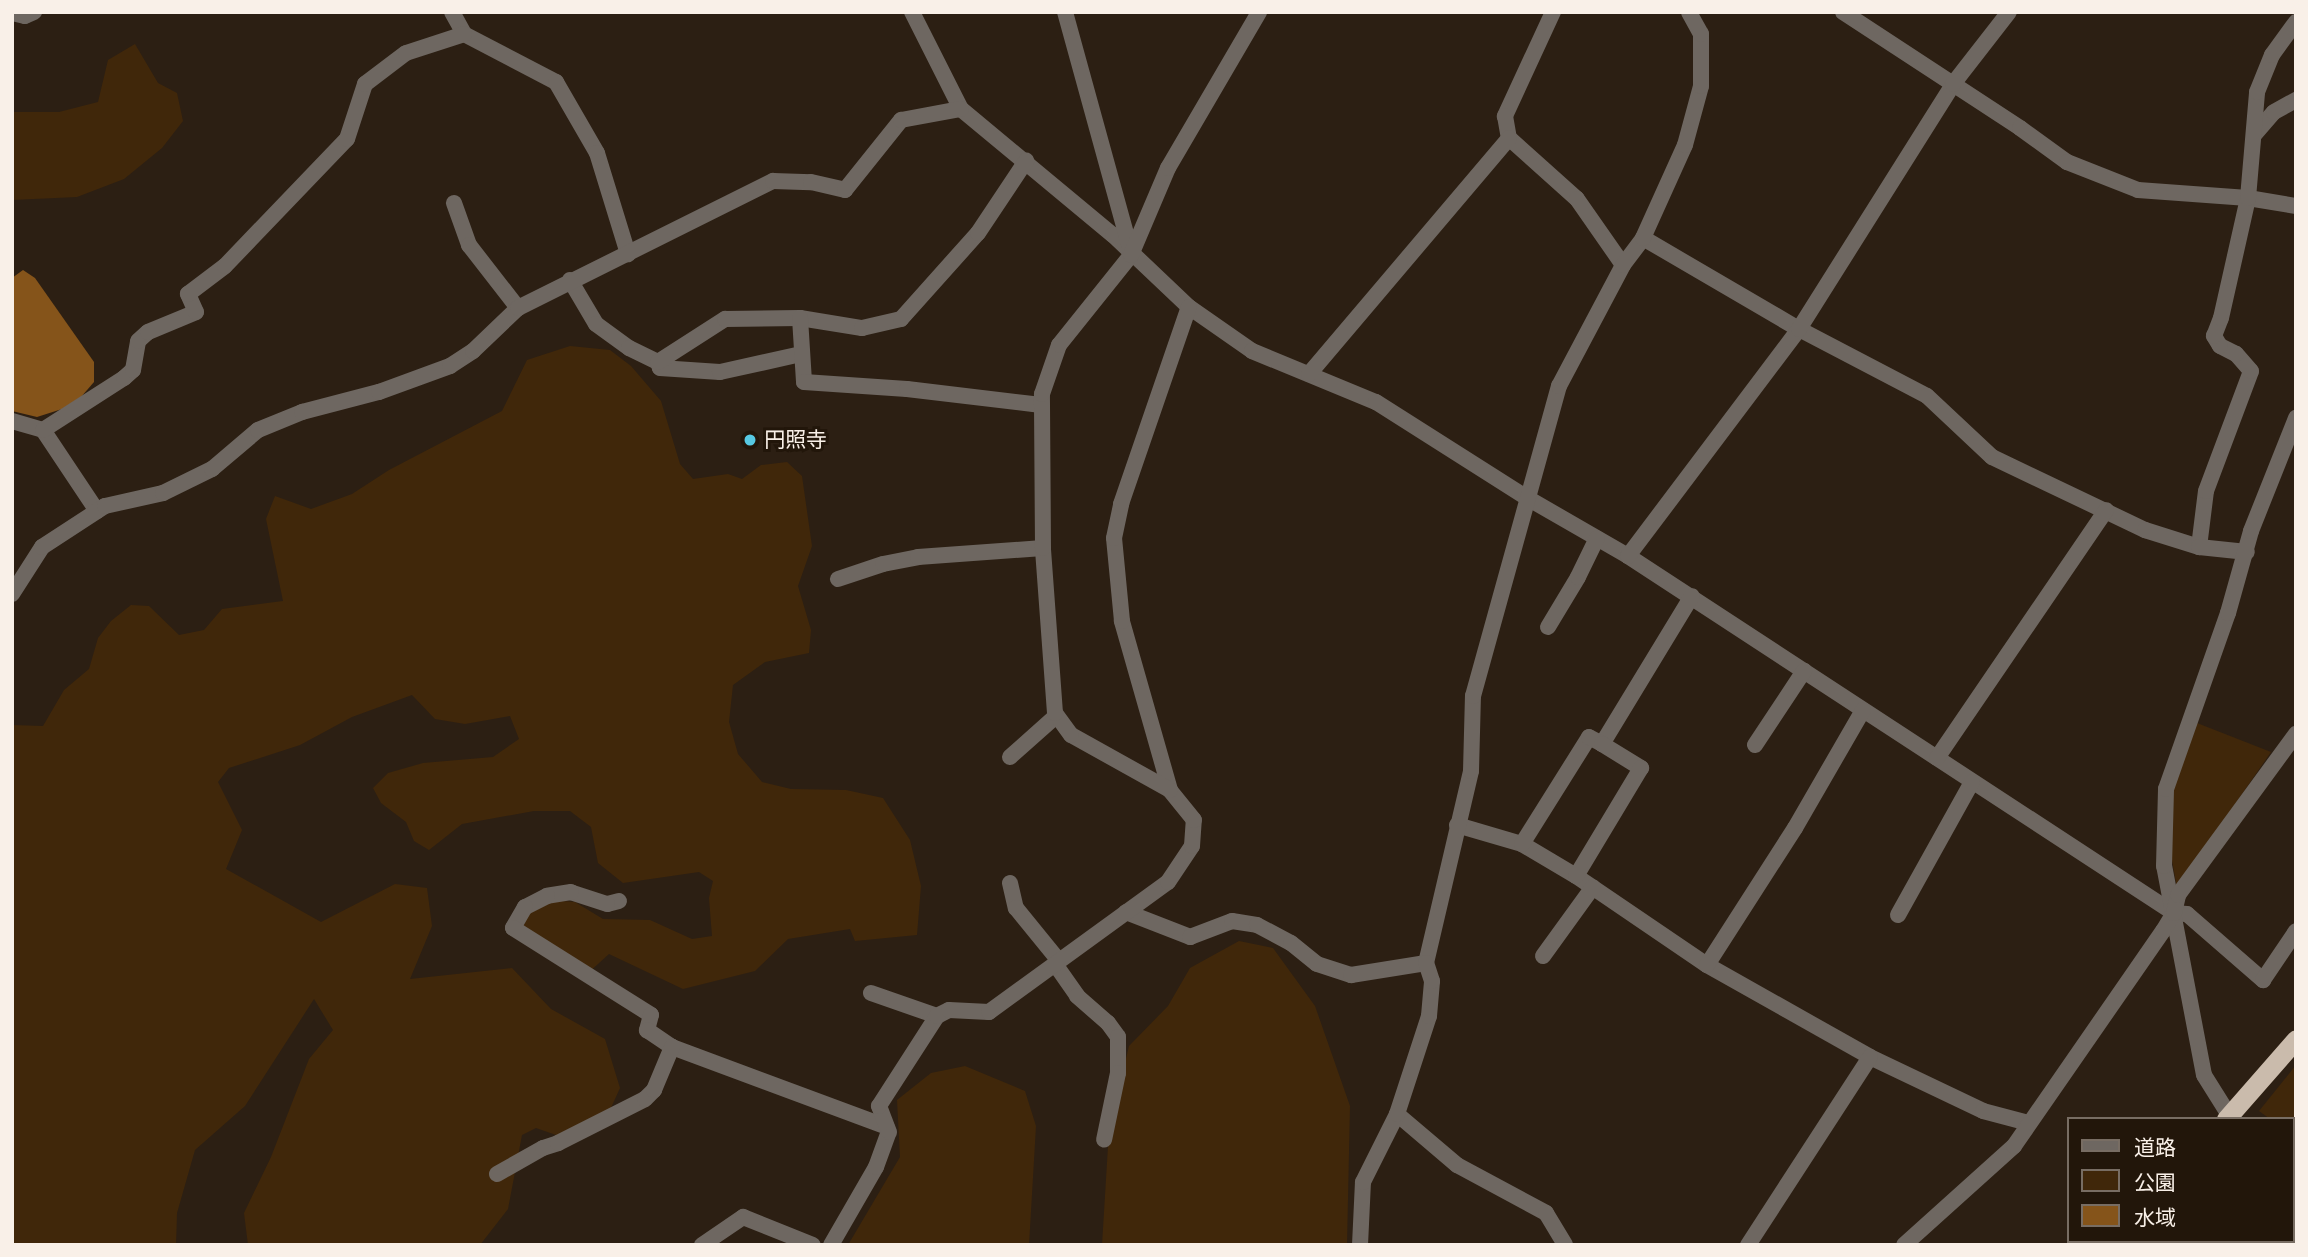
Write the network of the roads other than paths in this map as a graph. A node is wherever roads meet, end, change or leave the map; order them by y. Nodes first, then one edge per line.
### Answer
1 (34, 12) edge
2 (452, 12) edge
3 (912, 12) edge
4 (1065, 12) edge
5 (1259, 12) edge
6 (1553, 12) edge
7 (1689, 12) edge
8 (2009, 12) edge
9 (12, 13) edge
10 (1853, 15) edge
11 (2296, 22) edge
12 (464, 34) junction
13 (1953, 84) junction
14 (2296, 100) edge
15 (961, 109) junction
16 (2254, 135) junction
17 (1509, 138) junction
18 (1026, 161) junction
19 (2248, 198) junction
20 (454, 203) dead end
21 (2296, 206) edge
22 (1643, 238) junction
23 (628, 254) junction
24 (1131, 255) junction
25 (1623, 265) junction
26 (570, 280) junction
27 (1189, 307) junction
28 (518, 308) junction
29 (800, 318) junction
30 (1799, 329) junction
31 (801, 354) junction
32 (658, 362) junction
33 (1309, 374) junction
34 (1041, 405) junction
35 (2296, 418) edge
36 (12, 421) edge
37 (43, 430) junction
38 (1529, 499) junction
39 (2106, 510) junction
40 (97, 511) junction
41 (1597, 538) junction
42 (2199, 547) junction
43 (1043, 548) junction
44 (2247, 552) junction
45 (1628, 556) junction
46 (838, 579) dead end
47 (12, 594) edge
48 (1692, 596) junction
49 (1548, 627) dead end
50 (1804, 671) junction
51 (1863, 710) junction
52 (1056, 716) junction
53 (2296, 734) edge
54 (1602, 744) junction
55 (1755, 745) dead end
56 (1010, 757) dead end
57 (1937, 758) junction
58 (1972, 782) junction
59 (1170, 790) junction
60 (1457, 825) junction
61 (1522, 844) junction
62 (1576, 876) junction
63 (1010, 883) dead end
64 (1593, 887) junction
65 (619, 901) dead end
66 (1126, 912) junction
67 (2174, 913) junction
68 (1898, 915) dead end
69 (2296, 931) edge
70 (1543, 956) dead end
71 (1057, 962) junction
72 (1426, 963) junction
73 (1707, 965) junction
74 (871, 993) dead end
75 (937, 1016) junction
76 (2296, 1039) edge
77 (672, 1048) junction
78 (1870, 1057) junction
79 (1397, 1114) junction
80 (2228, 1117) edge
81 (2230, 1117) edge
82 (2028, 1122) junction
83 (887, 1127) junction
84 (1104, 1140) dead end
85 (497, 1174) dead end
86 (702, 1245) edge
87 (813, 1245) edge
88 (831, 1245) edge
89 (1360, 1245) edge
90 (1565, 1245) edge
91 (1748, 1245) edge
92 (1904, 1245) edge

1 - 9 street
2 - 12 street
3 - 15 street
4 - 24 street
5 - 24 street
6 - 17 street
7 - 22 street
8 - 13 street
10 - 13 street
11 - 16 street
12 - 23 street
12 - 37 street
13 - 19 street
13 - 30 street
14 - 16 street
15 - 18 street
15 - 23 street
16 - 19 street
17 - 25 street
17 - 33 street
18 - 24 street
18 - 29 street
19 - 21 street
19 - 42 street
20 - 28 street
22 - 25 street
22 - 30 street
23 - 26 street
24 - 27 street
24 - 34 street
25 - 38 street
26 - 28 street
26 - 32 street
27 - 33 street
27 - 59 street
28 - 40 street
29 - 31 street
29 - 32 street
30 - 39 street
30 - 45 street
31 - 32 street
31 - 34 street
33 - 38 street
34 - 43 street
35 - 44 street
36 - 37 street
37 - 40 street
38 - 41 street
38 - 60 street
39 - 42 street
39 - 57 street
40 - 47 street
41 - 45 street
41 - 49 street
42 - 44 street
43 - 46 street
43 - 52 street
44 - 67 street
45 - 48 street
48 - 50 street
48 - 54 street
50 - 51 street
50 - 55 street
51 - 57 street
51 - 73 street
52 - 56 street
52 - 59 street
53 - 67 street
54 - 61 street
54 - 62 street
57 - 58 street
58 - 67 street
58 - 68 street
59 - 66 street
60 - 61 street
60 - 72 street
61 - 62 street
62 - 64 street
63 - 71 street
64 - 70 street
64 - 73 street
65 - 77 street
66 - 71 street
66 - 72 street
67 - 69 street
67 - 80 street
67 - 82 street
71 - 75 street
71 - 84 street
72 - 79 street
73 - 78 street
74 - 75 street
75 - 83 street
76 - 81 highway
77 - 83 street
77 - 85 street
78 - 82 street
78 - 91 street
79 - 89 street
79 - 90 street
82 - 92 street
83 - 88 street
86 - 87 street

